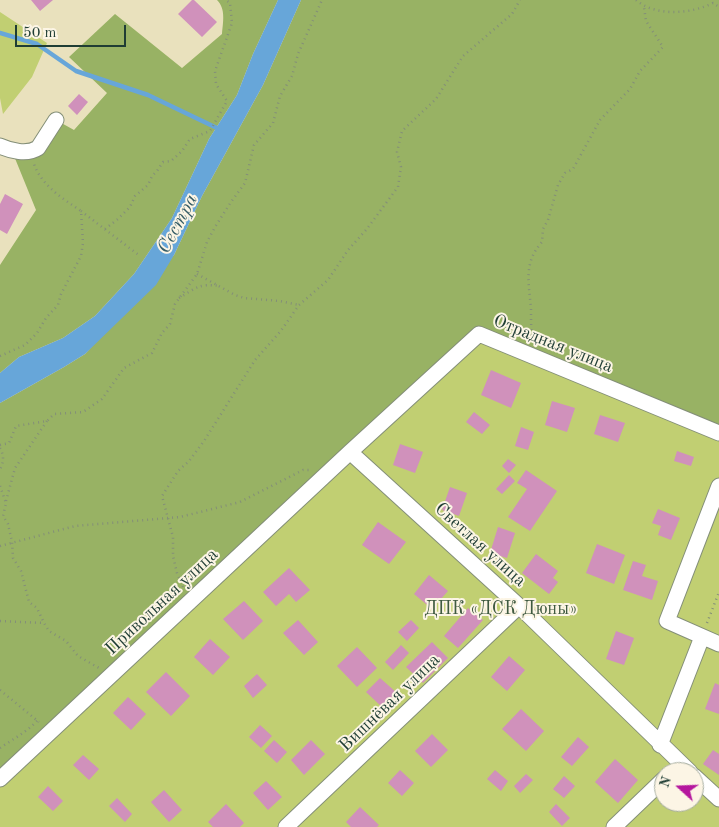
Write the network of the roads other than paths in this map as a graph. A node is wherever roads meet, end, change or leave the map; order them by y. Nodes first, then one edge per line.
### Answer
1 (56, 120) dead end
2 (0, 146) edge
3 (719, 433) edge
4 (350, 452) junction
5 (719, 486) edge
6 (519, 606) junction
7 (702, 636) junction
8 (719, 644) edge
9 (660, 745) junction
10 (674, 762) edge
11 (0, 780) edge
12 (704, 786) edge
13 (654, 789) edge
14 (719, 800) edge
15 (286, 827) edge
16 (614, 827) edge

1 - 2 street
3 - 4 street, Отрадная улица
4 - 6 street, Светлая улица
4 - 11 street, Привольная улица
5 - 7 street
6 - 9 street, Светлая улица
6 - 15 street, Вишнёвая улица
7 - 8 street
7 - 9 street
9 - 10 street, Светлая улица
12 - 14 street
13 - 16 street

